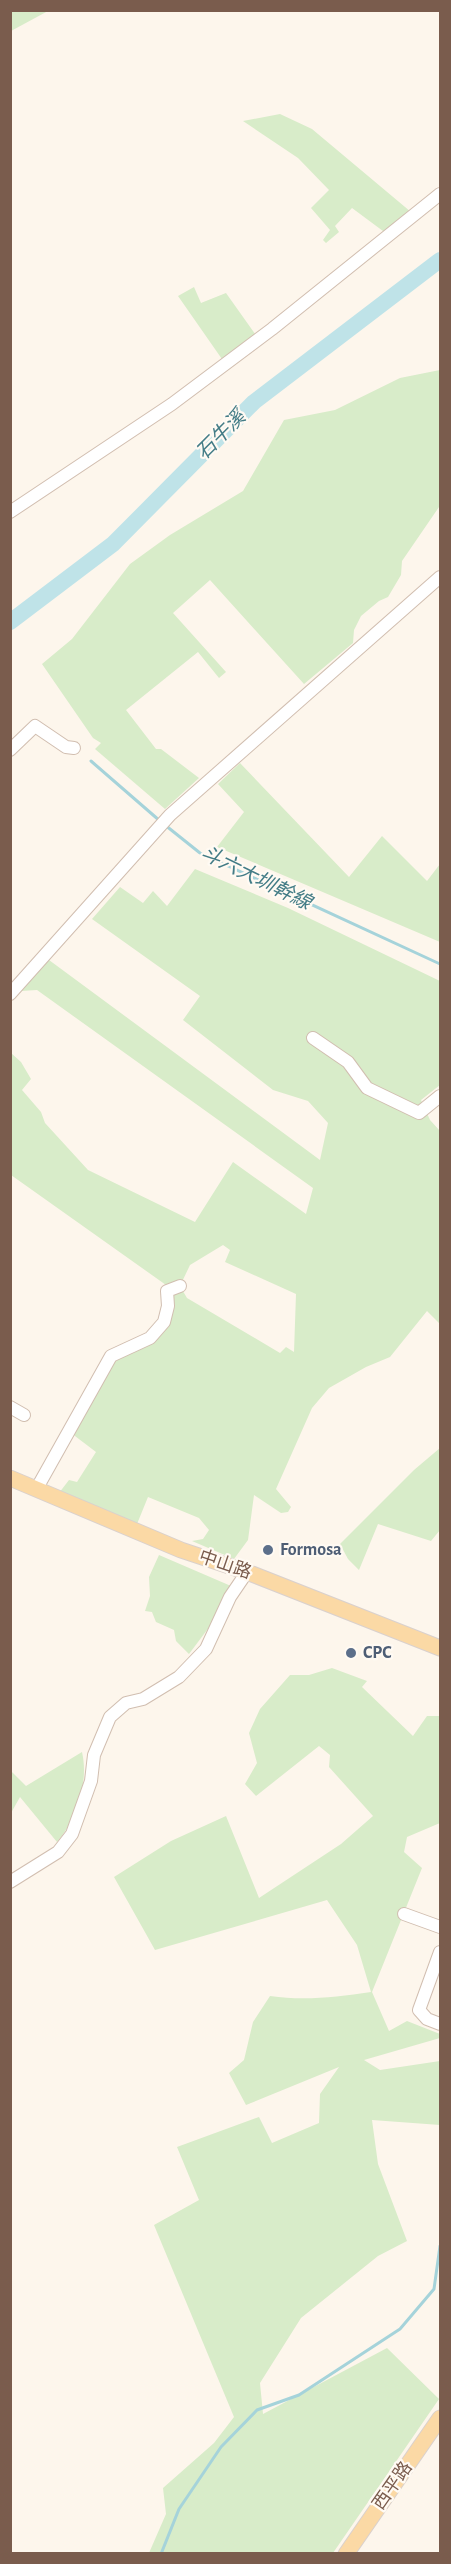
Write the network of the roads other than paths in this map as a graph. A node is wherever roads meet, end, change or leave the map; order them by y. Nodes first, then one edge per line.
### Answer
1 (441, 194) edge
2 (10, 512) edge
3 (441, 577) edge
4 (74, 748) dead end
5 (10, 750) edge
6 (10, 994) edge
7 (313, 1038) dead end
8 (441, 1096) edge
9 (180, 1286) dead end
10 (10, 1407) edge
11 (24, 1415) dead end
12 (10, 1478) edge
13 (37, 1488) junction
14 (247, 1572) junction
15 (441, 1648) edge
16 (10, 1882) edge
17 (404, 1914) dead end
18 (441, 1927) edge
19 (441, 1952) edge
20 (441, 2024) edge
21 (441, 2418) edge
22 (346, 2553) edge

1 - 2 street
3 - 6 street
4 - 5 street
7 - 8 street
9 - 13 street
10 - 11 street
12 - 13 main road, 中山路
13 - 14 main road, 中山路
14 - 15 main road, 中山路
14 - 16 street
17 - 18 street
19 - 20 street
21 - 22 main road, 西平路

